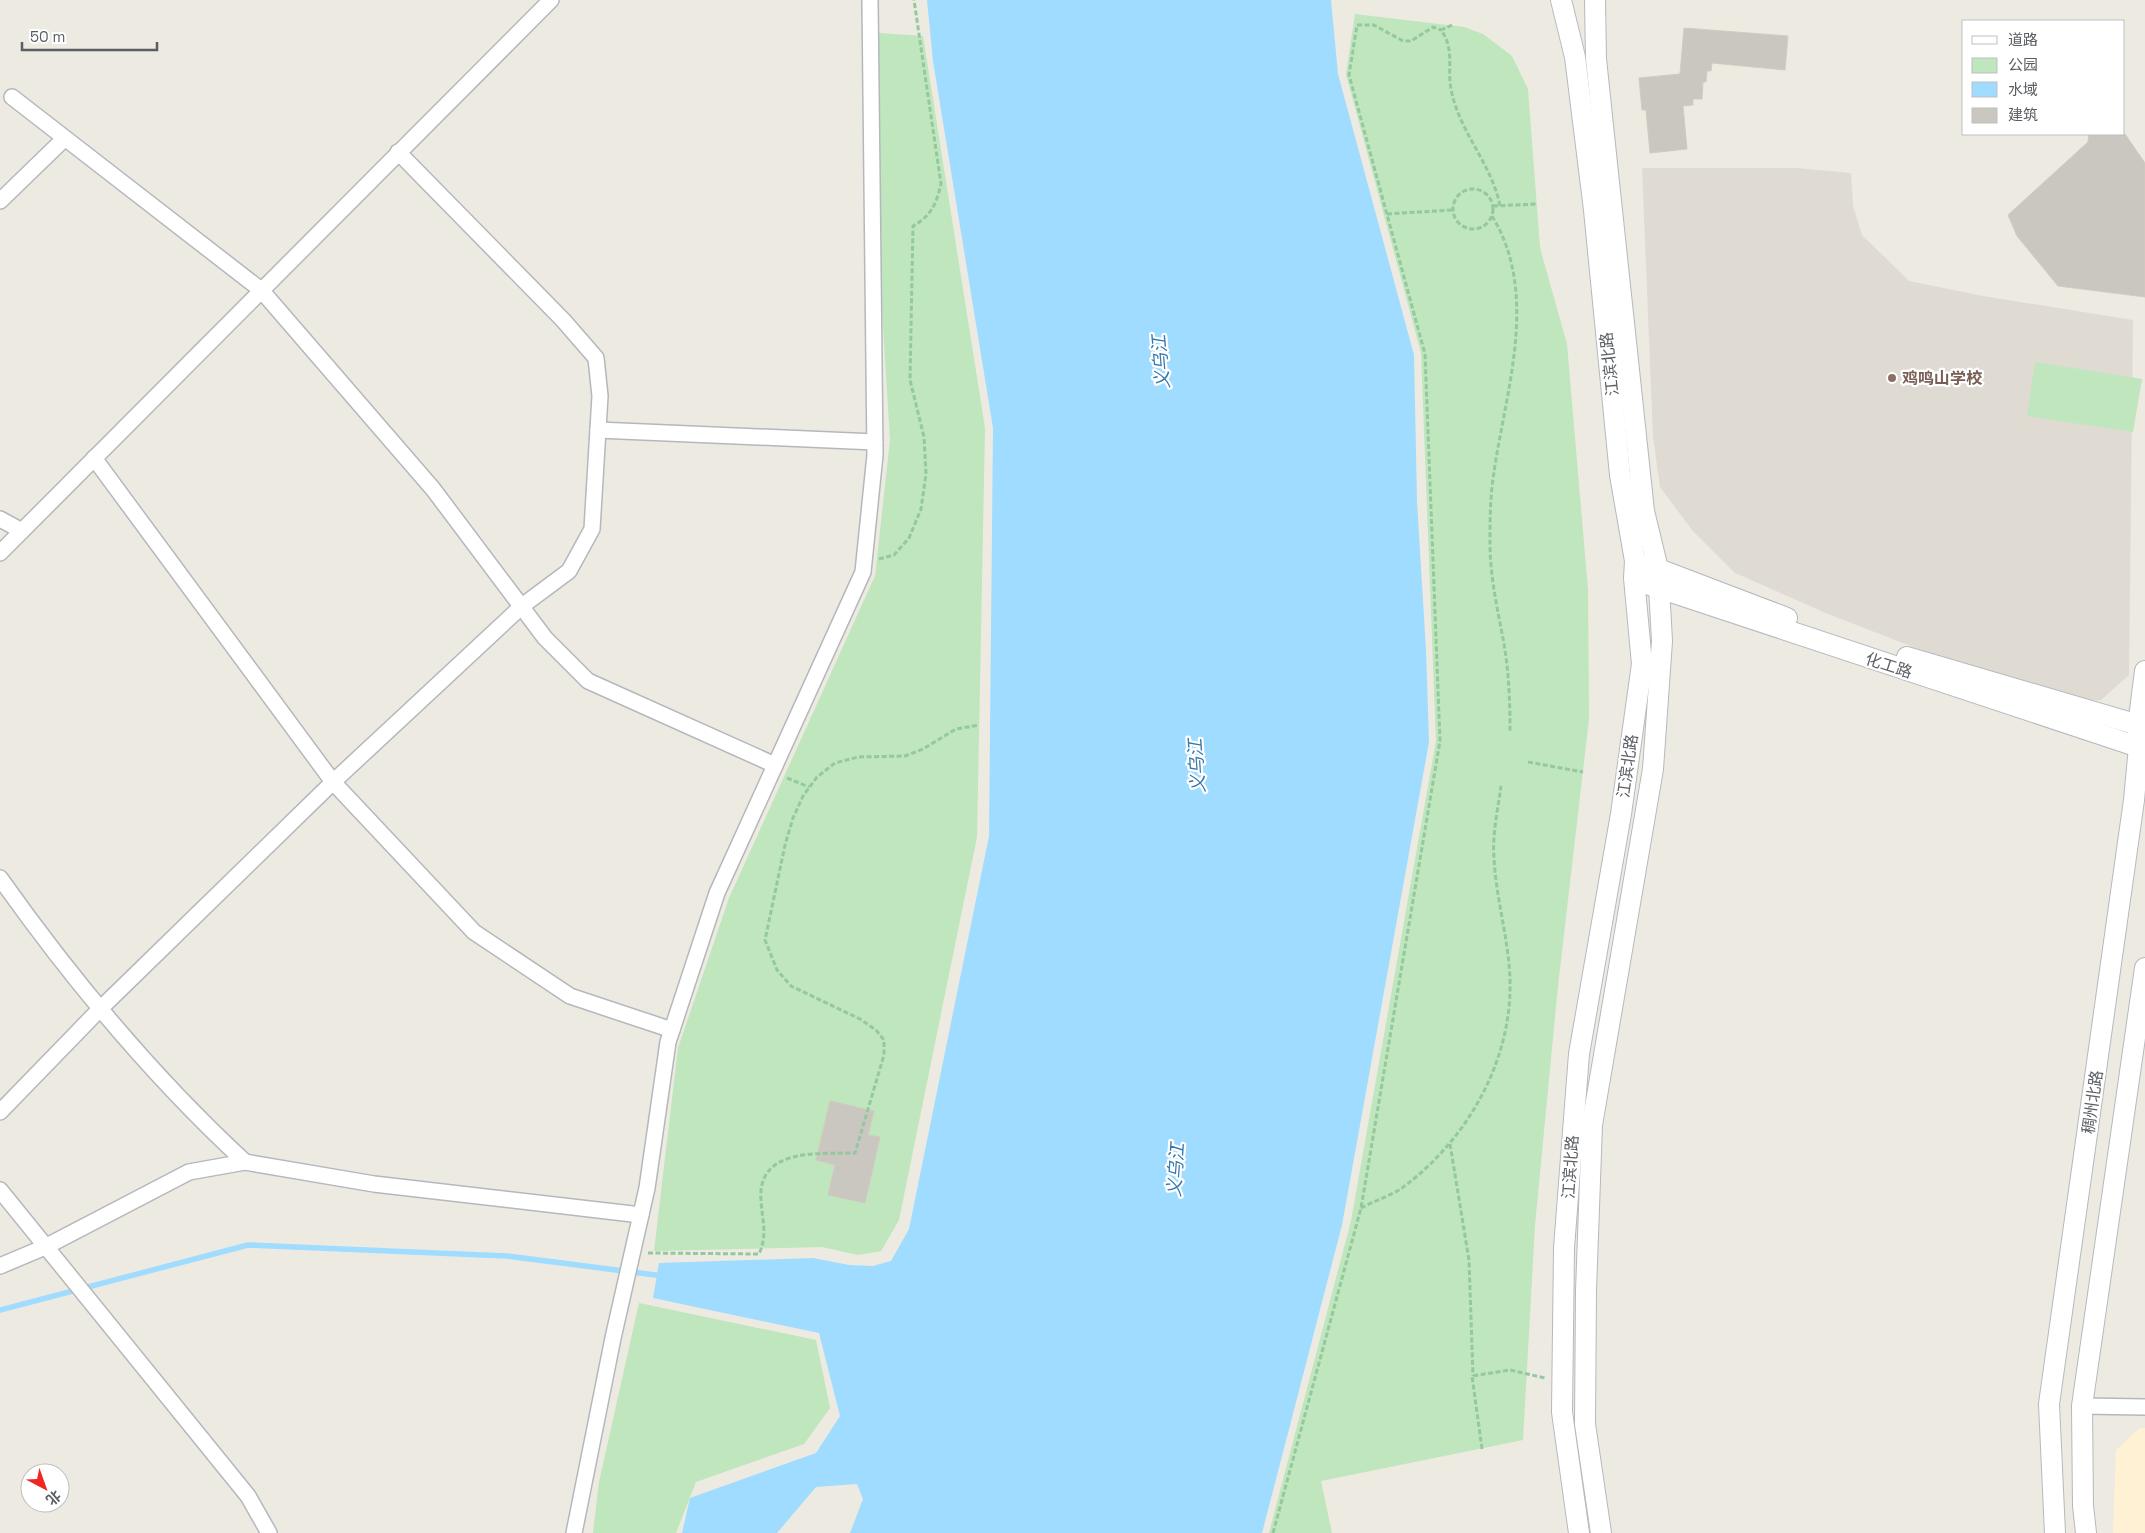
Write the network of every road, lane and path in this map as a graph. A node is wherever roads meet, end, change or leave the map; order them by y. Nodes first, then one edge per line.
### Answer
1 (552, 0) edge
2 (870, 0) edge
3 (914, 0) edge
4 (1561, 0) edge
5 (1595, 0) edge
6 (1452, 25) dead end
7 (1441, 30) junction
8 (12, 97) dead end
9 (64, 139) junction
10 (398, 152) junction
11 (0, 201) edge
12 (1537, 204) dead end
13 (1493, 206) junction
14 (1500, 206) junction
15 (1452, 210) junction
16 (1387, 214) junction
17 (1492, 216) junction
18 (261, 290) junction
19 (598, 430) junction
20 (875, 442) junction
21 (94, 458) junction
22 (0, 519) edge
23 (22, 531) junction
24 (0, 553) edge
25 (876, 560) dead end
26 (1635, 569) junction
27 (1658, 569) junction
28 (1659, 589) junction
29 (522, 606) junction
30 (2145, 671) edge
31 (979, 726) dead end
32 (2141, 726) edge
33 (1510, 731) dead end
34 (2142, 748) edge
35 (1528, 762) dead end
36 (775, 766) junction
37 (1583, 772) dead end
38 (333, 782) junction
39 (1501, 786) dead end
40 (0, 878) edge
41 (2145, 968) edge
42 (99, 1010) junction
43 (672, 1030) junction
44 (0, 1112) edge
45 (1450, 1144) junction
46 (246, 1162) junction
47 (0, 1190) edge
48 (1360, 1208) junction
49 (641, 1215) junction
50 (45, 1247) junction
51 (632, 1257) junction
52 (0, 1266) edge
53 (1473, 1376) junction
54 (1562, 1384) junction
55 (2082, 1406) junction
56 (2145, 1407) edge
57 (1482, 1449) dead end
58 (269, 1533) edge
59 (574, 1533) edge
60 (1273, 1533) edge
61 (1580, 1533) edge
62 (1601, 1533) edge
63 (2055, 1533) edge
64 (2086, 1533) edge

1 - 10 street
2 - 20 street
3 - 25 path
4 - 26 main road, 江滨北路
5 - 27 main road, 江滨北路
6 - 7 path
7 - 14 path
7 - 16 path
8 - 9 street
9 - 11 street
9 - 18 street
10 - 18 street
10 - 19 street
12 - 14 path
13 - 14 path
13 - 15 path
13 - 17 path
15 - 16 path
15 - 17 path
16 - 48 path
17 - 33 path
18 - 21 street
18 - 29 street
19 - 20 street
19 - 29 street
20 - 36 street
21 - 23 street
21 - 38 street
22 - 23 street
23 - 24 street
26 - 27 main road, 化工路
26 - 28 main road, 化工路
26 - 54 main road, 江滨北路
27 - 28 main road, 江滨北路
27 - 32 main road, 化工路
28 - 34 main road, 化工路
28 - 62 main road, 江滨北路
29 - 36 street
29 - 38 street
30 - 32 main road, 稠州北路
31 - 51 path
32 - 34 main road, 稠州北路
34 - 63 main road, 稠州北路
35 - 37 path
36 - 43 street
38 - 42 street
38 - 43 street
39 - 45 path
40 - 42 street
41 - 55 main road, 稠州北路
42 - 44 street
42 - 46 street
43 - 49 street
45 - 48 path
45 - 53 path
46 - 49 street
46 - 50 street
47 - 50 street
48 - 60 path
49 - 51 street
50 - 52 street
50 - 58 street
51 - 59 street
53 - 54 path
53 - 57 path
54 - 61 main road, 江滨北路
55 - 56 street
55 - 64 main road, 稠州北路

